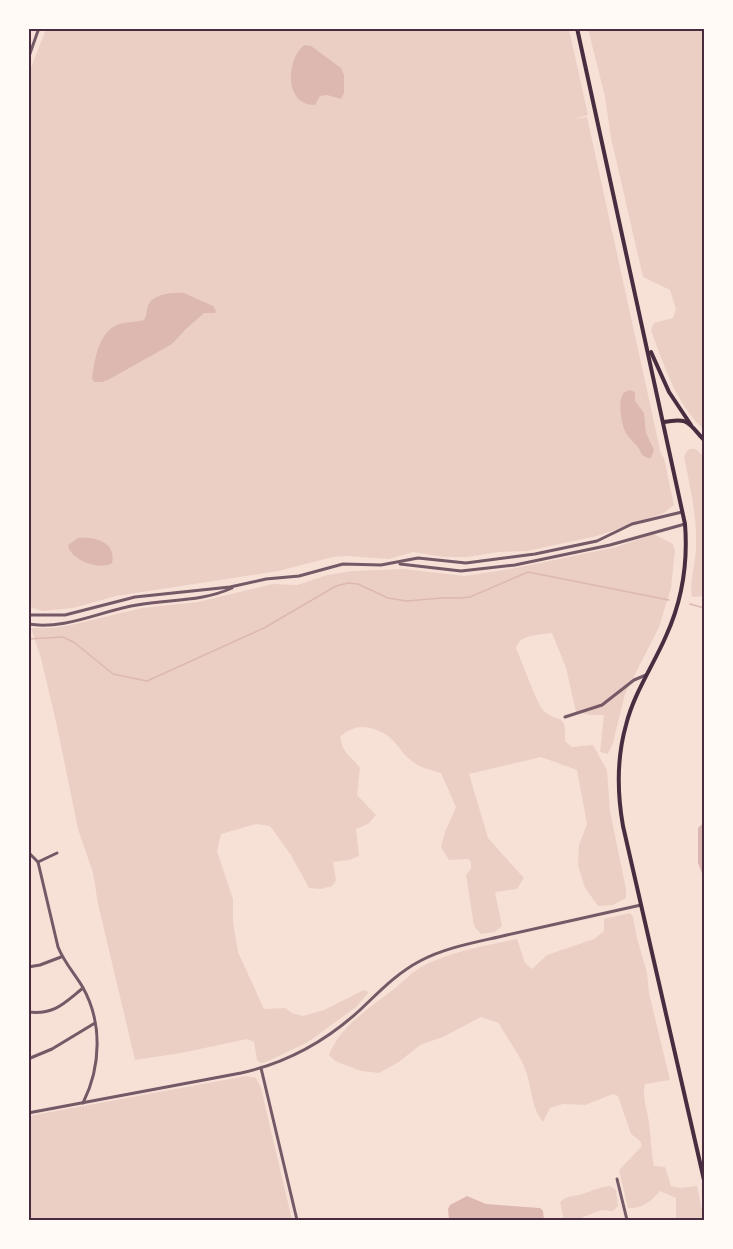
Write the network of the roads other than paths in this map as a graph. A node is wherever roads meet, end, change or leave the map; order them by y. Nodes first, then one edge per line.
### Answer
1 (39, 28) edge
2 (577, 28) edge
3 (28, 59) edge
4 (646, 340) junction
5 (664, 422) junction
6 (691, 425) junction
7 (705, 440) edge
8 (684, 512) junction
9 (685, 524) junction
10 (393, 564) junction
11 (236, 586) junction
12 (28, 615) edge
13 (28, 624) edge
14 (646, 675) junction
15 (565, 717) dead end
16 (28, 852) edge
17 (57, 853) dead end
18 (38, 862) junction
19 (641, 905) junction
20 (62, 957) junction
21 (29, 966) edge
22 (83, 988) junction
23 (28, 1012) edge
24 (95, 1023) junction
25 (28, 1059) edge
26 (261, 1068) junction
27 (83, 1103) junction
28 (28, 1113) edge
29 (617, 1179) dead end
30 (705, 1180) edge
31 (297, 1221) edge
32 (627, 1221) edge

1 - 3 street
2 - 4 main road
4 - 5 main road
4 - 6 main road
5 - 6 main road
5 - 8 main road
6 - 7 main road
8 - 9 main road
8 - 10 street
9 - 10 street
9 - 14 main road
10 - 11 street
11 - 12 street
11 - 13 street
14 - 15 street
14 - 19 main road
16 - 18 street
17 - 18 street
18 - 20 street
19 - 26 street
19 - 30 main road
20 - 21 street
20 - 22 street
22 - 23 street
22 - 24 street
24 - 25 street
24 - 27 street
26 - 27 street
26 - 31 street
27 - 28 street
29 - 32 street

